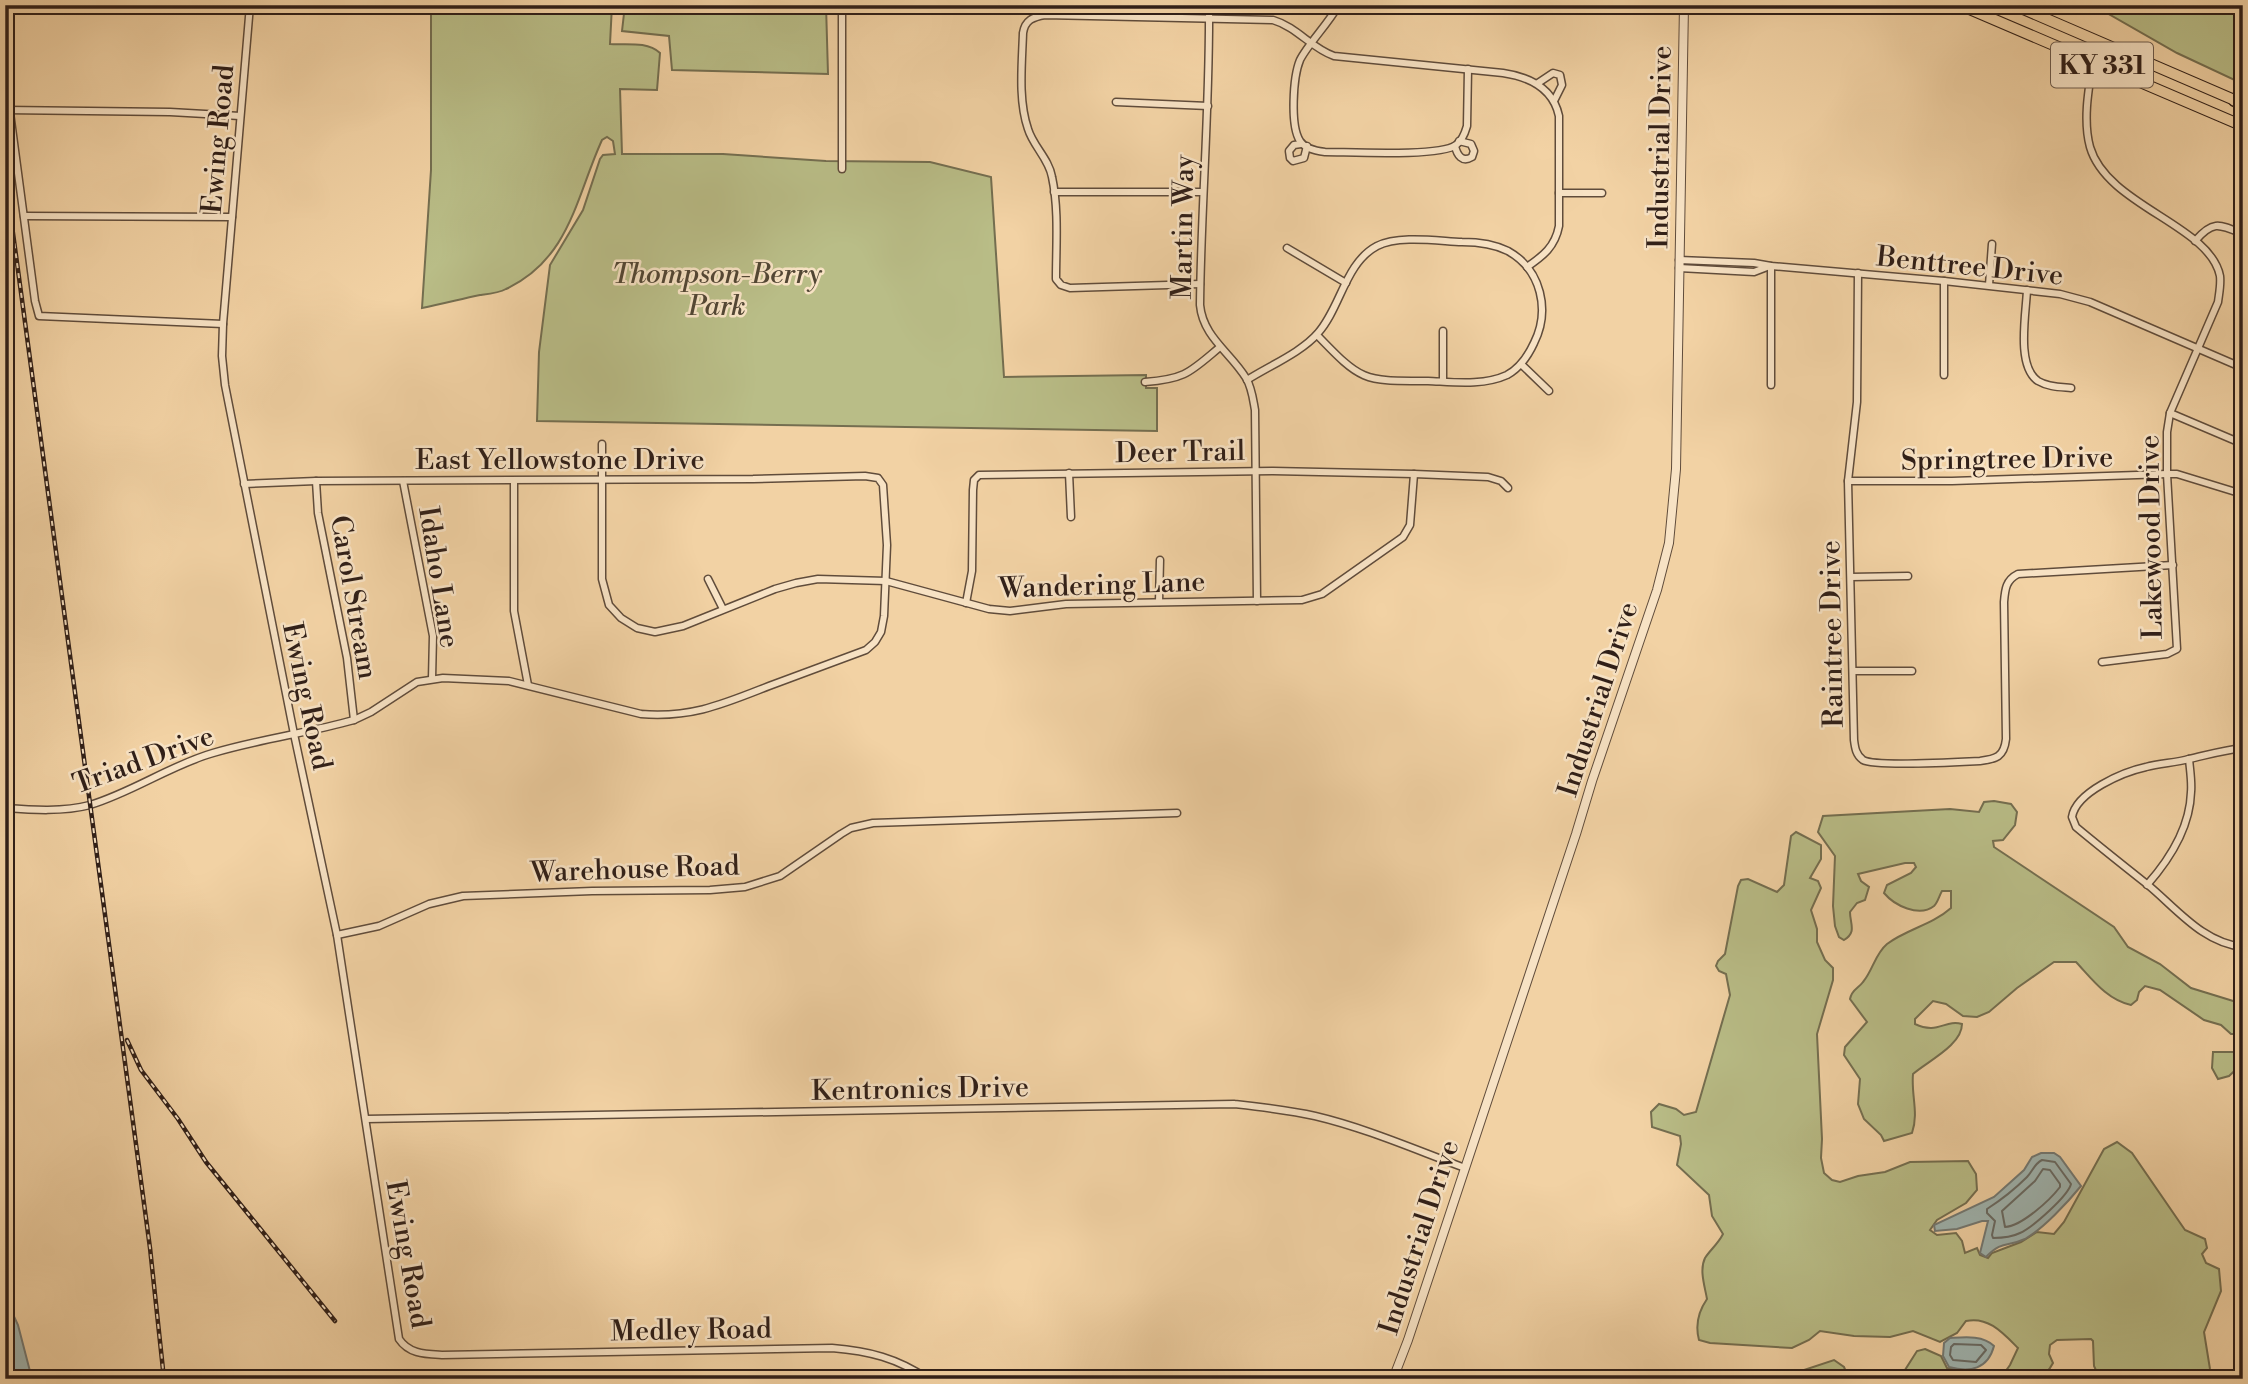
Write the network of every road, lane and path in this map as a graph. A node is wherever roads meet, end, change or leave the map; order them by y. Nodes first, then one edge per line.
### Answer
1 (250, 5) edge
2 (842, 5) edge
3 (1209, 5) edge
4 (1684, 5) edge
5 (1960, 5) edge
6 (2014, 5) edge
7 (1338, 6) edge
8 (1209, 19) junction
9 (2096, 40) junction
10 (1312, 44) junction
11 (2094, 62) junction
12 (1468, 69) junction
13 (5, 75) edge
14 (1538, 83) junction
15 (1554, 101) junction
16 (2240, 102) edge
17 (1116, 103) dead end
18 (1209, 106) junction
19 (8, 110) edge
20 (240, 116) junction
21 (2243, 126) edge
22 (842, 169) dead end
23 (1054, 192) junction
24 (1203, 192) junction
25 (1602, 193) dead end
26 (1559, 194) junction
27 (24, 216) junction
28 (232, 217) junction
29 (2243, 234) edge
30 (2194, 240) junction
31 (1992, 244) dead end
32 (1287, 248) dead end
33 (1679, 264) junction
34 (1771, 266) junction
35 (1527, 267) junction
36 (1858, 273) junction
37 (1944, 281) junction
38 (1346, 283) junction
39 (1200, 284) junction
40 (1989, 285) junction
41 (2027, 290) junction
42 (223, 324) junction
43 (1443, 331) dead end
44 (1317, 335) junction
45 (1220, 347) junction
46 (2198, 349) junction
47 (1521, 364) junction
48 (2243, 368) edge
49 (1944, 375) dead end
50 (1247, 380) junction
51 (1443, 381) junction
52 (1145, 382) dead end
53 (1771, 386) dead end
54 (2071, 388) dead end
55 (1549, 391) dead end
56 (2171, 413) junction
57 (602, 444) dead end
58 (2243, 444) edge
59 (1255, 471) junction
60 (1069, 473) junction
61 (1415, 474) junction
62 (2167, 474) junction
63 (601, 480) junction
64 (316, 481) junction
65 (403, 481) junction
66 (514, 481) junction
67 (1848, 481) junction
68 (244, 484) junction
69 (1508, 488) dead end
70 (2239, 493) dead end
71 (1070, 517) dead end
72 (1160, 560) dead end
73 (2173, 565) junction
74 (1908, 576) dead end
75 (1851, 577) junction
76 (708, 579) dead end
77 (886, 581) junction
78 (1257, 601) junction
79 (1159, 602) junction
80 (967, 603) junction
81 (723, 609) junction
82 (2102, 663) dead end
83 (1853, 671) junction
84 (1912, 671) dead end
85 (432, 679) junction
86 (528, 685) junction
87 (354, 720) junction
88 (294, 734) junction
89 (2243, 748) edge
90 (2189, 760) junction
91 (5, 808) edge
92 (1177, 813) dead end
93 (2147, 885) junction
94 (337, 935) junction
95 (2243, 947) edge
96 (366, 1119) junction
97 (1465, 1168) junction
98 (448, 1355) joint
99 (928, 1379) edge
100 (1393, 1379) edge

1 - 20 street, Ewing Road
2 - 22 street
3 - 8 street, Martin Way
4 - 33 street, Industrial Drive
5 - 11 main road, KY 331
6 - 9 main road, KY 331
7 - 10 street
8 - 10 street
8 - 18 street, Martin Way
8 - 23 street
9 - 11 street, Lakewood Drive
9 - 16 main road, KY 331
10 - 12 street
10 - 12 street
11 - 21 main road, KY 331
11 - 30 street, Lakewood Drive
12 - 14 street
13 - 19 street
14 - 15 street
14 - 15 street
15 - 26 street
17 - 18 street
18 - 24 street, Martin Way
19 - 20 street
19 - 27 street
20 - 28 street, Ewing Road
23 - 24 street
23 - 39 street
24 - 39 street, Martin Way
25 - 26 street
26 - 35 street
27 - 28 street
27 - 42 street
28 - 42 street, Ewing Road
29 - 30 street
30 - 46 street, Lakewood Drive
31 - 40 street
32 - 38 street
33 - 34 street, Benttree Drive
33 - 97 street, Industrial Drive
34 - 36 street, Benttree Drive
34 - 53 street
35 - 38 street
35 - 47 street
36 - 37 street, Benttree Drive
36 - 67 street, Raintree Drive
37 - 40 street, Benttree Drive
37 - 49 street
38 - 44 street
39 - 45 street, Martin Way
40 - 41 street, Benttree Drive
41 - 46 street, Benttree Drive
41 - 54 street
42 - 68 street, Ewing Road
43 - 51 street
44 - 50 street
44 - 51 street
45 - 50 street, Martin Way
45 - 52 street
46 - 48 street, Benttree Drive
46 - 56 street, Lakewood Drive
47 - 51 street
47 - 55 street
50 - 59 street, Martin Way
56 - 58 street
56 - 62 street, Lakewood Drive
57 - 63 street, Wandering Lane
59 - 60 street, Deer Trail
59 - 61 street, Deer Trail
59 - 78 street, Martin Way
60 - 71 street
60 - 80 street, Deer Trail
61 - 69 street, Deer Trail
61 - 78 street, Wandering Lane
62 - 67 street, Springtree Drive
62 - 70 street, Springtree Drive
62 - 73 street, Lakewood Drive
63 - 66 street, East Yellowstone Drive
63 - 77 street, East Yellowstone Drive
63 - 81 street, Wandering Lane
64 - 65 street, East Yellowstone Drive
64 - 68 street, East Yellowstone Drive
64 - 87 street, Carol Stream
65 - 66 street, East Yellowstone Drive
65 - 85 street, Idaho Lane
66 - 86 street
67 - 75 street, Raintree Drive
68 - 88 street, Ewing Road
72 - 79 street
73 - 82 street, Lakewood Drive
73 - 83 street, Raintree Drive
74 - 75 street
75 - 83 street, Raintree Drive
76 - 81 street
77 - 80 street, Wandering Lane
77 - 81 street, Wandering Lane
77 - 86 street
78 - 79 street, Wandering Lane
79 - 80 street, Wandering Lane
83 - 84 street
85 - 86 street
85 - 87 street, Triad Drive
87 - 88 street, Triad Drive
88 - 91 street, Triad Drive
88 - 94 street, Ewing Road
89 - 90 street
90 - 93 street
90 - 93 street
92 - 94 street, Warehouse Road
93 - 95 street
94 - 96 street, Ewing Road
96 - 97 street, Kentronics Drive
96 - 98 street, Ewing Road
97 - 100 street, Industrial Drive
98 - 99 street, Medley Road

